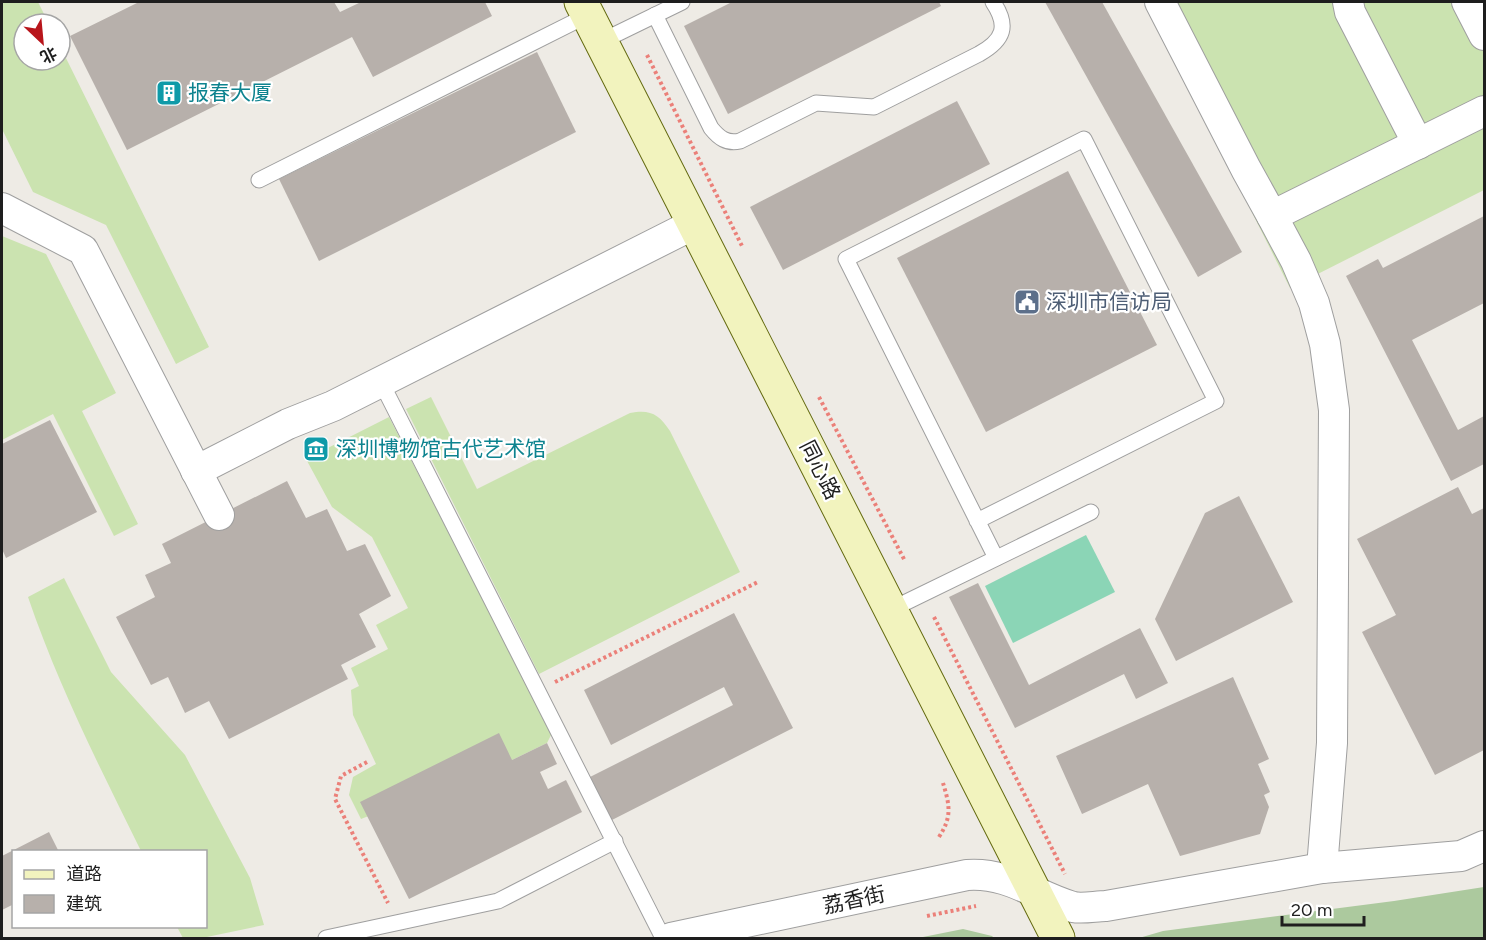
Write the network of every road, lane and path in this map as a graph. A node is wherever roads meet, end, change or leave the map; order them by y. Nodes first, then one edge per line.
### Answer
1 (682, 2) edge
2 (993, 2) edge
3 (1160, 2) edge
4 (1348, 2) edge
5 (1467, 2) edge
6 (655, 15) junction
7 (590, 19) edge
8 (1485, 35) edge
9 (647, 55) dead end
10 (1485, 111) edge
11 (1418, 144) junction
12 (259, 180) dead end
13 (2, 208) edge
14 (1272, 216) junction
15 (693, 224) junction
16 (743, 248) dead end
17 (381, 382) junction
18 (818, 395) dead end
19 (196, 471) junction
20 (1091, 512) dead end
21 (219, 515) dead end
22 (978, 521) junction
23 (996, 558) junction
24 (905, 561) dead end
25 (758, 582) dead end
26 (892, 609) junction
27 (934, 617) dead end
28 (538, 691) junction
29 (367, 762) dead end
30 (615, 841) junction
31 (1485, 846) edge
32 (1322, 868) junction
33 (1065, 875) dead end
34 (1035, 891) junction
35 (983, 904) dead end
36 (925, 916) dead end
37 (398, 923) junction
38 (326, 939) edge
39 (663, 939) edge
40 (671, 939) edge
41 (1058, 939) edge

1 - 6 lane
2 - 6 lane
3 - 14 street
4 - 11 street
5 - 8 street
6 - 7 lane
7 - 12 lane
7 - 15 street, 同心路
9 - 16 path
10 - 11 street
11 - 14 street
13 - 19 street
14 - 32 street
15 - 17 street
15 - 26 street, 同心路
17 - 19 street
17 - 28 lane
18 - 24 path
19 - 21 street
20 - 23 lane
22 - 22 lane
22 - 23 lane
23 - 26 lane
25 - 28 path
26 - 34 street, 同心路
27 - 33 path
28 - 30 lane
29 - 37 path
30 - 37 lane
30 - 39 lane
31 - 32 street, 荔香街
32 - 34 street, 荔香街
34 - 40 street, 荔香街
34 - 41 street, 同心路
35 - 36 path
37 - 38 lane

